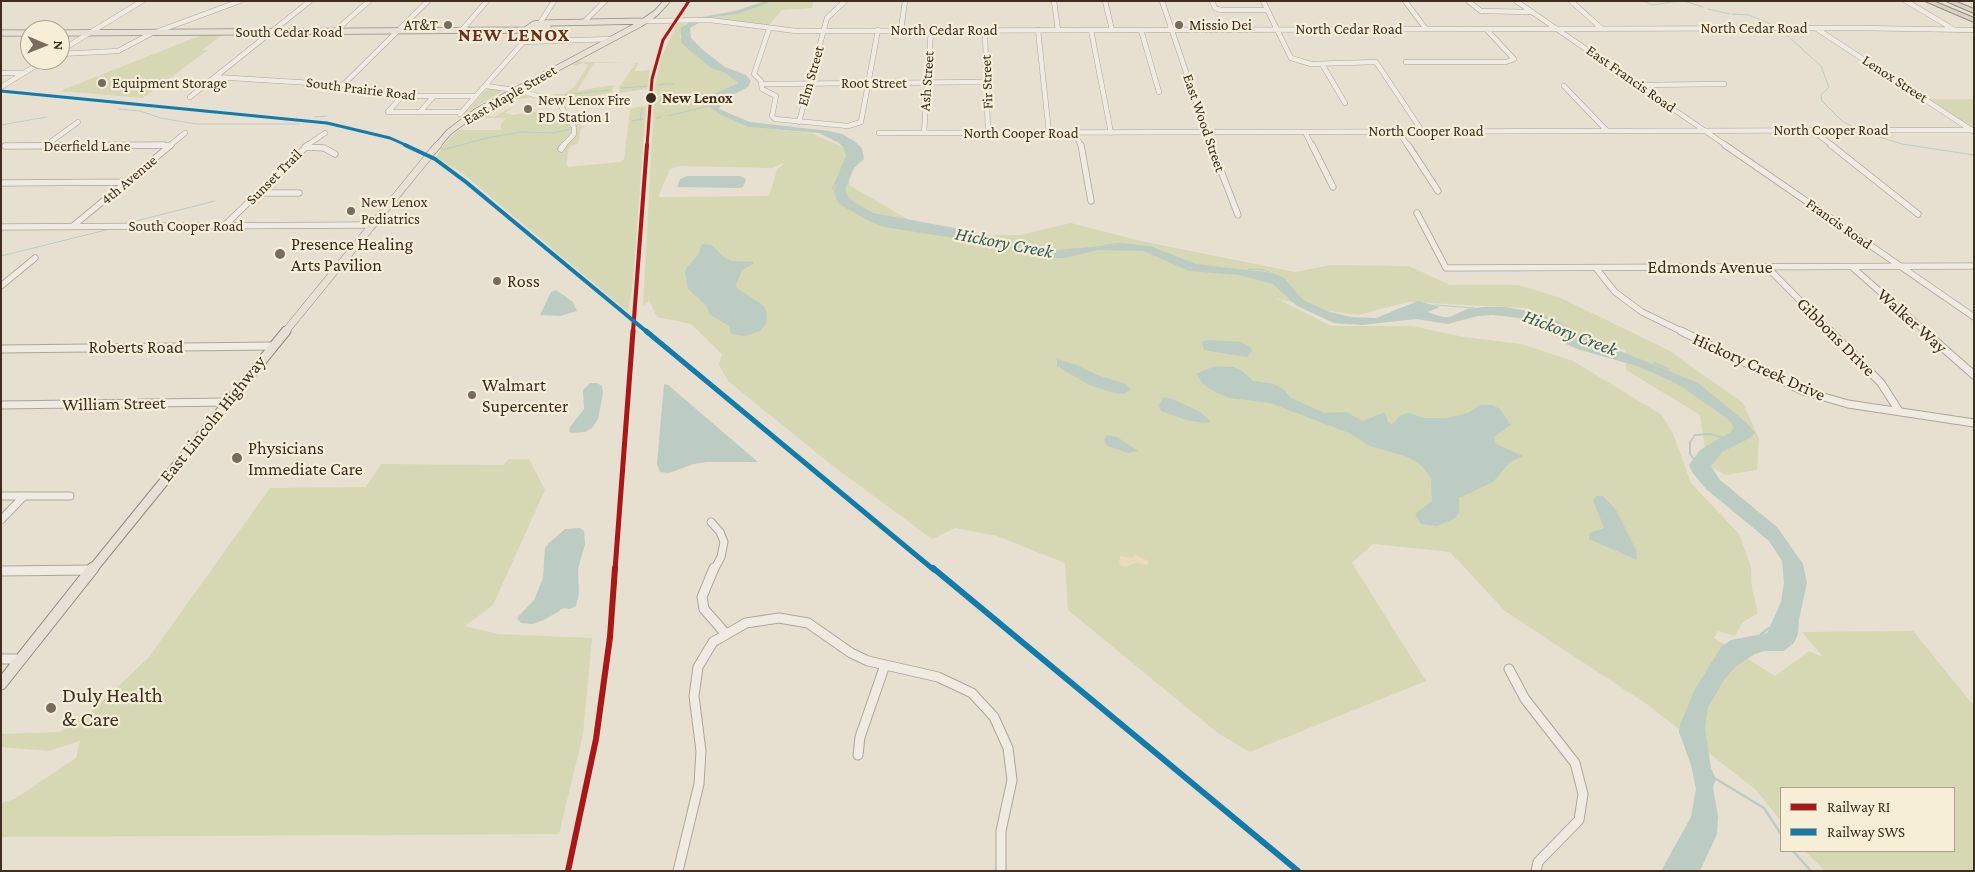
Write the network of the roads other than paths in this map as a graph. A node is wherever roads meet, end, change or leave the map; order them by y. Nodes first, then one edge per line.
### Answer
1 (142, 1) edge
2 (240, 1) edge
3 (310, 1) edge
4 (369, 1) edge
5 (428, 1) edge
6 (487, 1) edge
7 (554, 1) edge
8 (605, 1) edge
9 (667, 1) edge
10 (844, 1) edge
11 (905, 1) edge
12 (1054, 1) edge
13 (1105, 1) edge
14 (1162, 1) edge
15 (1212, 1) edge
16 (1263, 1) edge
17 (1405, 1) edge
18 (1468, 1) edge
19 (1516, 1) edge
20 (1571, 1) edge
21 (1906, 1) edge
22 (1928, 1) edge
23 (1934, 1) edge
24 (1943, 1) edge
25 (1949, 1) edge
26 (1267, 10) junction
27 (1531, 12) junction
28 (1974, 15) edge
29 (585, 21) junction
30 (645, 21) junction
31 (544, 24) junction
32 (1486, 28) junction
33 (1556, 28) junction
34 (1601, 28) junction
35 (1816, 28) junction
36 (530, 29) junction
37 (769, 29) junction
38 (1277, 29) junction
39 (1426, 29) junction
40 (824, 30) junction
41 (878, 30) junction
42 (901, 30) junction
43 (931, 30) junction
44 (985, 30) junction
45 (1038, 30) junction
46 (1058, 30) junction
47 (1091, 30) junction
48 (1112, 30) junction
49 (1141, 30) junction
50 (1173, 30) junction
51 (1955, 30) junction
52 (1974, 30) edge
53 (398, 31) junction
54 (461, 31) junction
55 (154, 32) junction
56 (272, 32) junction
57 (334, 32) junction
58 (1, 33) edge
59 (20, 33) edge
60 (70, 33) edge
61 (91, 33) junction
62 (522, 42) junction
63 (596, 45) junction
64 (70, 46) edge
65 (70, 52) edge
66 (1406, 62) dead end
67 (1322, 64) junction
68 (29, 70) edge
69 (1, 73) edge
70 (24, 73) junction
71 (216, 77) junction
72 (927, 82) junction
73 (987, 82) junction
74 (809, 83) junction
75 (869, 83) junction
76 (762, 84) junction
77 (1724, 84) dead end
78 (343, 85) junction
79 (1639, 85) junction
80 (486, 86) junction
81 (1564, 86) dead end
82 (1, 87) edge
83 (516, 89) junction
84 (1159, 92) dead end
85 (402, 96) junction
86 (476, 96) junction
87 (190, 97) dead end
88 (434, 97) junction
89 (1345, 103) dead end
90 (420, 112) junction
91 (78, 122) dead end
92 (799, 122) junction
93 (1705, 130) junction
94 (1812, 130) junction
95 (1205, 131) junction
96 (1422, 131) junction
97 (1607, 131) junction
98 (1973, 131) edge
99 (325, 132) dead end
100 (1305, 132) junction
101 (1399, 132) junction
102 (185, 133) dead end
103 (879, 133) dead end
104 (924, 133) junction
105 (1049, 133) junction
106 (1111, 133) junction
107 (988, 134) junction
108 (1076, 134) junction
109 (170, 145) junction
110 (5, 146) dead end
111 (45, 146) junction
112 (305, 146) junction
113 (561, 149) dead end
114 (335, 154) dead end
115 (429, 155) joint
116 (126, 182) junction
117 (1, 183) edge
118 (1333, 187) dead end
119 (1438, 191) dead end
120 (258, 193) junction
121 (299, 193) dead end
122 (1091, 201) dead end
123 (1417, 214) dead end
124 (1918, 214) dead end
125 (1238, 215) dead end
126 (226, 225) junction
127 (372, 225) junction
128 (1, 226) edge
129 (73, 226) junction
130 (35, 258) dead end
131 (1974, 266) edge
132 (1767, 267) junction
133 (1852, 267) junction
134 (1901, 267) junction
135 (1596, 268) junction
136 (1, 286) edge
137 (1974, 317) edge
138 (271, 346) junction
139 (1, 349) edge
140 (1974, 375) edge
141 (227, 402) junction
142 (1, 405) edge
143 (1899, 411) junction
144 (1974, 423) edge
145 (1, 496) edge
146 (24, 496) junction
147 (70, 496) dead end
148 (1, 520) edge
149 (711, 522) dead end
150 (92, 570) junction
151 (1, 571) edge
152 (726, 634) junction
153 (1, 659) edge
154 (21, 659) junction
155 (885, 665) junction
156 (1509, 669) dead end
157 (1, 684) edge
158 (858, 755) dead end
159 (678, 871) edge
160 (1001, 871) edge
161 (1536, 871) edge

1 - 61 street
2 - 55 street
3 - 56 street
4 - 57 street
5 - 53 street
6 - 54 street
7 - 31 street
8 - 29 street
9 - 30 main road, East Maple Street
10 - 40 street, Elm Street
11 - 42 street
12 - 46 street
13 - 48 street
14 - 50 street, East Wood Street
15 - 26 street
16 - 26 street
17 - 39 street
18 - 27 street
19 - 27 street, East Francis Road
20 - 34 street
21 - 51 street
22 - 28 highway
23 - 28 highway
24 - 28 highway
25 - 28 highway
26 - 38 street
27 - 33 street, East Francis Road
29 - 30 main road, North Cedar Road
29 - 31 main road, North Cedar Road
30 - 37 street, North Cedar Road
30 - 63 main road, East Maple Street
31 - 36 main road
31 - 36 main road
32 - 33 street, North Cedar Road
32 - 39 street, North Cedar Road
32 - 66 street
33 - 34 street, North Cedar Road
33 - 79 street, East Francis Road
34 - 35 street, North Cedar Road
35 - 51 street, North Cedar Road
35 - 98 street, Lenox Street
36 - 54 main road, South Cedar Road
36 - 62 street
37 - 40 street, North Cedar Road
37 - 76 street
38 - 39 street, North Cedar Road
38 - 50 street, North Cedar Road
38 - 67 street
40 - 41 street, North Cedar Road
40 - 74 street, Elm Street
41 - 42 street, North Cedar Road
41 - 75 street
42 - 43 street, North Cedar Road
43 - 44 street, North Cedar Road
43 - 72 street, Ash Street
44 - 45 street, North Cedar Road
44 - 73 street, Fir Street
45 - 46 street, North Cedar Road
45 - 105 street
46 - 47 street, North Cedar Road
47 - 48 street, North Cedar Road
47 - 106 street
48 - 49 street, North Cedar Road
49 - 50 street, North Cedar Road
49 - 84 street
50 - 95 street, East Wood Street
51 - 52 street, North Cedar Road
53 - 54 main road, South Cedar Road
53 - 57 main road, South Cedar Road
53 - 78 street
55 - 56 main road, South Cedar Road
55 - 61 main road, South Cedar Road
55 - 65 street
56 - 57 main road, South Cedar Road
56 - 71 street
58 - 59 main road
60 - 61 main road, South Cedar Road
61 - 64 street
62 - 63 street
62 - 80 street
63 - 83 main road, East Maple Street
67 - 89 street
67 - 96 street
68 - 70 street
69 - 70 street
70 - 82 street
71 - 78 street, South Prairie Road
71 - 87 street
72 - 73 street, Root Street
72 - 75 street, Root Street
72 - 104 street, Ash Street
73 - 107 street, Fir Street
74 - 75 street, Root Street
74 - 76 street, Root Street
74 - 92 street, Elm Street
75 - 92 street
76 - 92 street
77 - 79 street
78 - 85 street, South Prairie Road
79 - 93 street, East Francis Road
80 - 83 street
80 - 86 street
81 - 97 street
83 - 113 street
83 - 115 main road, East Maple Street
85 - 88 street, South Prairie Road
85 - 90 street
86 - 88 street, South Prairie Road
86 - 90 street
88 - 90 street
91 - 111 street
93 - 94 street, North Cooper Road
93 - 97 street, North Cooper Road
93 - 134 street, Francis Road
94 - 98 street, North Cooper Road
94 - 124 street
95 - 100 street, North Cooper Road
95 - 106 street, North Cooper Road
95 - 125 street, East Wood Street
96 - 97 street, North Cooper Road
96 - 101 street, North Cooper Road
99 - 112 street, Sunset Trail
100 - 101 street, North Cooper Road
100 - 118 street
101 - 119 street
102 - 109 street, 4th Avenue
103 - 104 street, North Cooper Road
104 - 107 street, North Cooper Road
105 - 107 street, North Cooper Road
105 - 108 street, North Cooper Road
106 - 108 street, North Cooper Road
108 - 122 street
109 - 111 street, Deerfield Lane
109 - 116 street, 4th Avenue
110 - 111 street, Deerfield Lane
112 - 114 street
112 - 120 street, Sunset Trail
115 - 127 main road, East Lincoln Highway
116 - 117 street
116 - 129 street, 4th Avenue
120 - 121 street
120 - 126 street, Sunset Trail
123 - 135 street, Edmonds Avenue
126 - 127 street, South Cooper Road
126 - 129 street, South Cooper Road
127 - 138 main road, East Lincoln Highway
128 - 129 street, South Cooper Road
130 - 136 street
131 - 134 street, Edmonds Avenue
132 - 133 street, Edmonds Avenue
132 - 135 street, Edmonds Avenue
132 - 143 street, Gibbons Drive
133 - 134 street, Edmonds Avenue
133 - 140 street, Walker Way
134 - 137 street, Francis Road
135 - 143 street, Hickory Creek Drive
138 - 139 street, Roberts Road
138 - 141 main road, East Lincoln Highway
141 - 142 street, William Street
141 - 150 main road, East Lincoln Highway
143 - 144 street, Hickory Creek Drive
145 - 146 street
146 - 147 street
146 - 148 street
149 - 152 street
150 - 151 street
150 - 154 main road, East Lincoln Highway
152 - 155 street
152 - 159 street
153 - 154 street
154 - 157 main road, East Lincoln Highway
155 - 158 street
155 - 160 street
156 - 161 street

